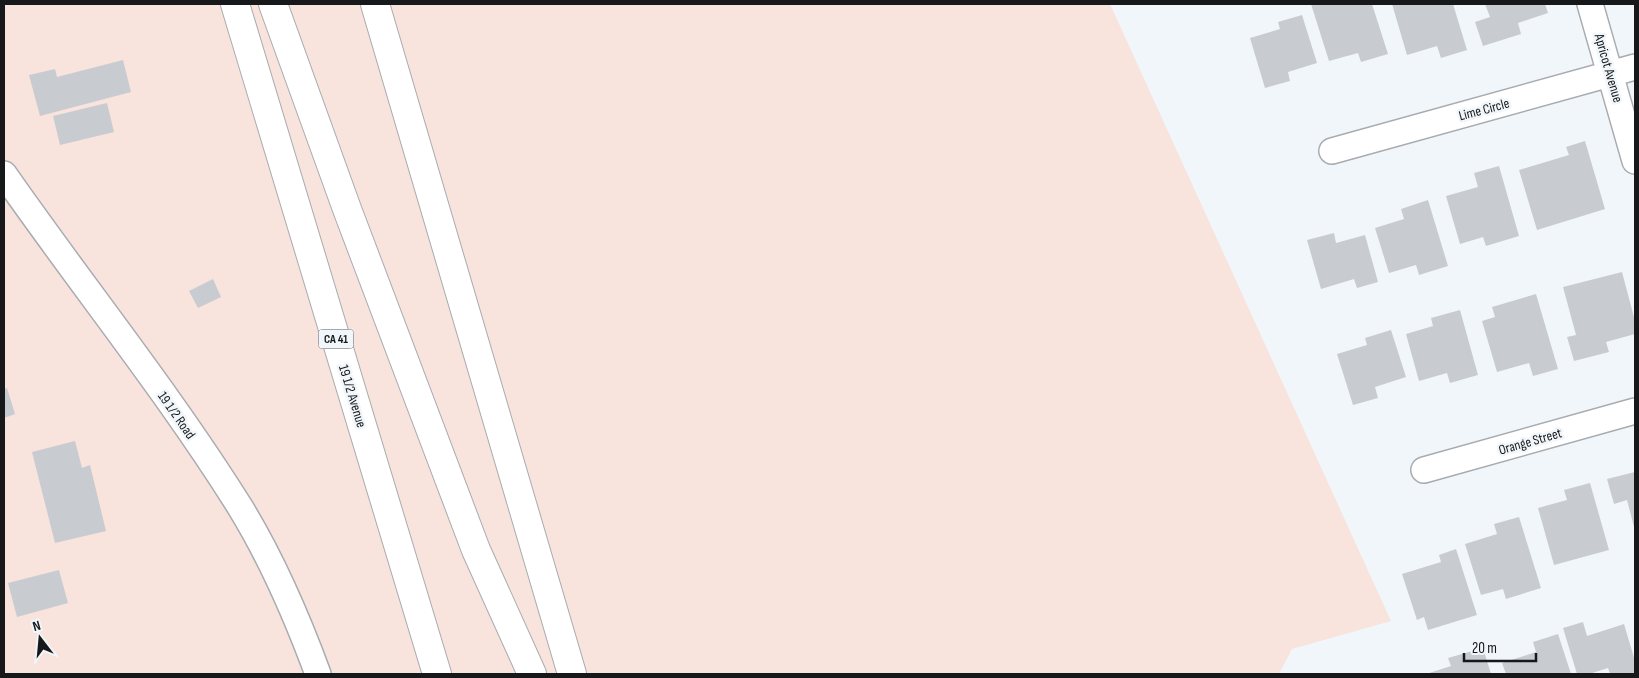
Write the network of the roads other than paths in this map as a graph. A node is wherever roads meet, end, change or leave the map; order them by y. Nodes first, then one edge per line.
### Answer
1 (235, 4) edge
2 (273, 4) edge
3 (375, 4) edge
4 (1590, 4) edge
5 (1635, 67) edge
6 (1610, 74) junction
7 (1332, 151) dead end
8 (1635, 161) edge
9 (4, 174) edge
10 (1635, 411) edge
11 (1424, 470) dead end
12 (318, 674) edge
13 (437, 674) edge
14 (532, 674) edge
15 (572, 674) edge

1 - 13 highway, 19 1/2 Avenue / CA 41
2 - 14 highway
3 - 15 highway
4 - 6 street, Apricot Avenue
5 - 6 street, Lime Circle
6 - 7 street, Lime Circle
6 - 8 street, Apricot Avenue
9 - 12 street, 19 1/2 Road
10 - 11 street, Orange Street

